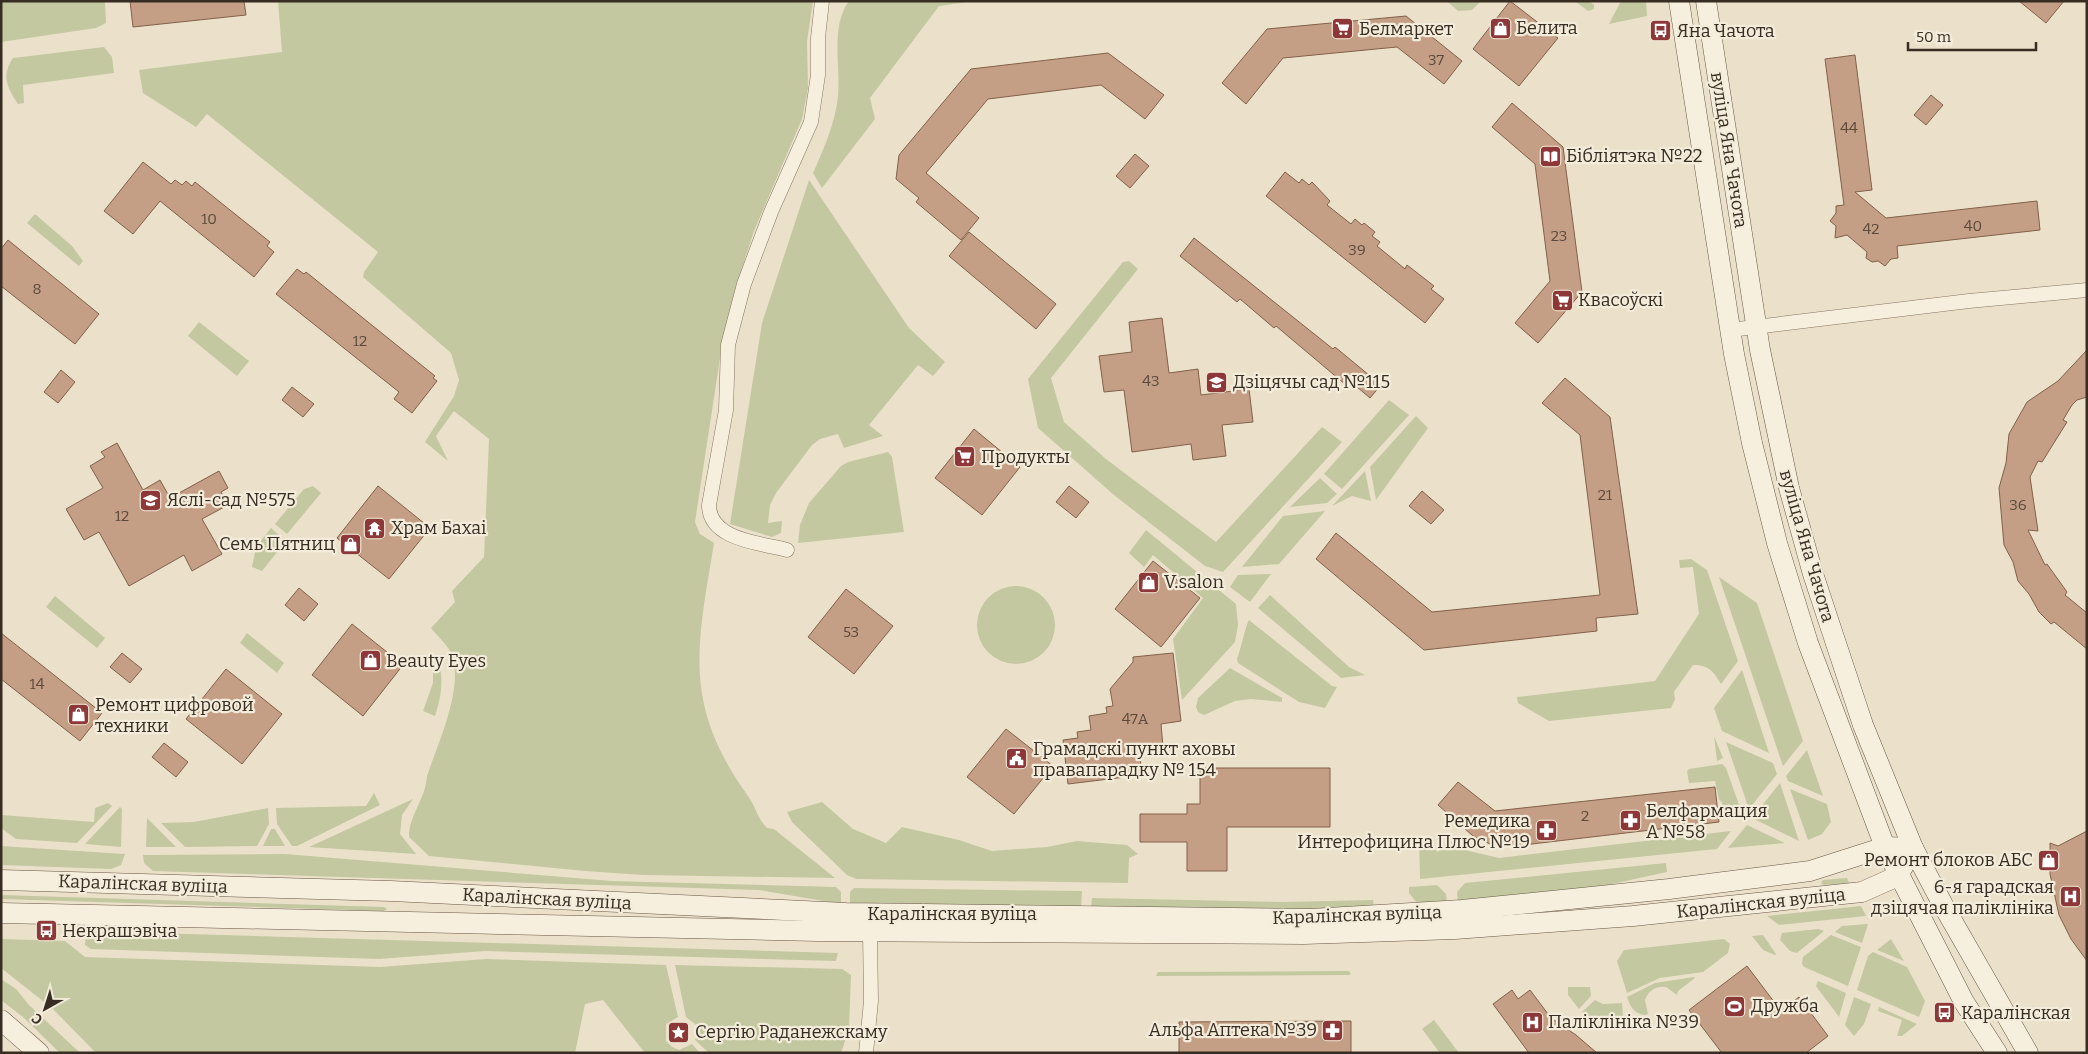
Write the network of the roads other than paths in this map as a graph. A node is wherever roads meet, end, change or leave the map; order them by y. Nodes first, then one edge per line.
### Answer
1 (822, 1) edge
2 (1679, 1) edge
3 (1706, 1) edge
4 (2087, 290) edge
5 (1757, 326) junction
6 (1730, 330) junction
7 (787, 550) dead end
8 (1885, 847) junction
9 (1913, 848) junction
10 (1898, 876) junction
11 (1, 880) edge
12 (480, 895) junction
13 (1, 913) edge
14 (869, 923) junction
15 (481, 924) junction
16 (1, 1020) edge
17 (39, 1053) edge
18 (866, 1053) edge
19 (1997, 1053) edge
20 (2028, 1053) edge

1 - 7 street
2 - 6 main road, вуліца Яна Чачота
3 - 5 main road, вуліца Яна Чачота
4 - 5 street
5 - 6 street
5 - 9 main road, вуліца Яна Чачота
6 - 8 main road, вуліца Яна Чачота
8 - 9 main road, Каралінская вуліца
8 - 10 main road, вуліца Яна Чачота
8 - 14 main road, Каралінская вуліца
9 - 10 main road
9 - 20 main road, вуліца Яна Чачота
10 - 14 main road, Каралінская вуліца
10 - 19 main road, вуліца Яна Чачота
11 - 12 main road, Каралінская вуліца
12 - 14 main road, Каралінская вуліца
12 - 15 main road
13 - 15 main road, Каралінская вуліца
14 - 15 main road, Каралінская вуліца
14 - 18 street
16 - 17 main road

